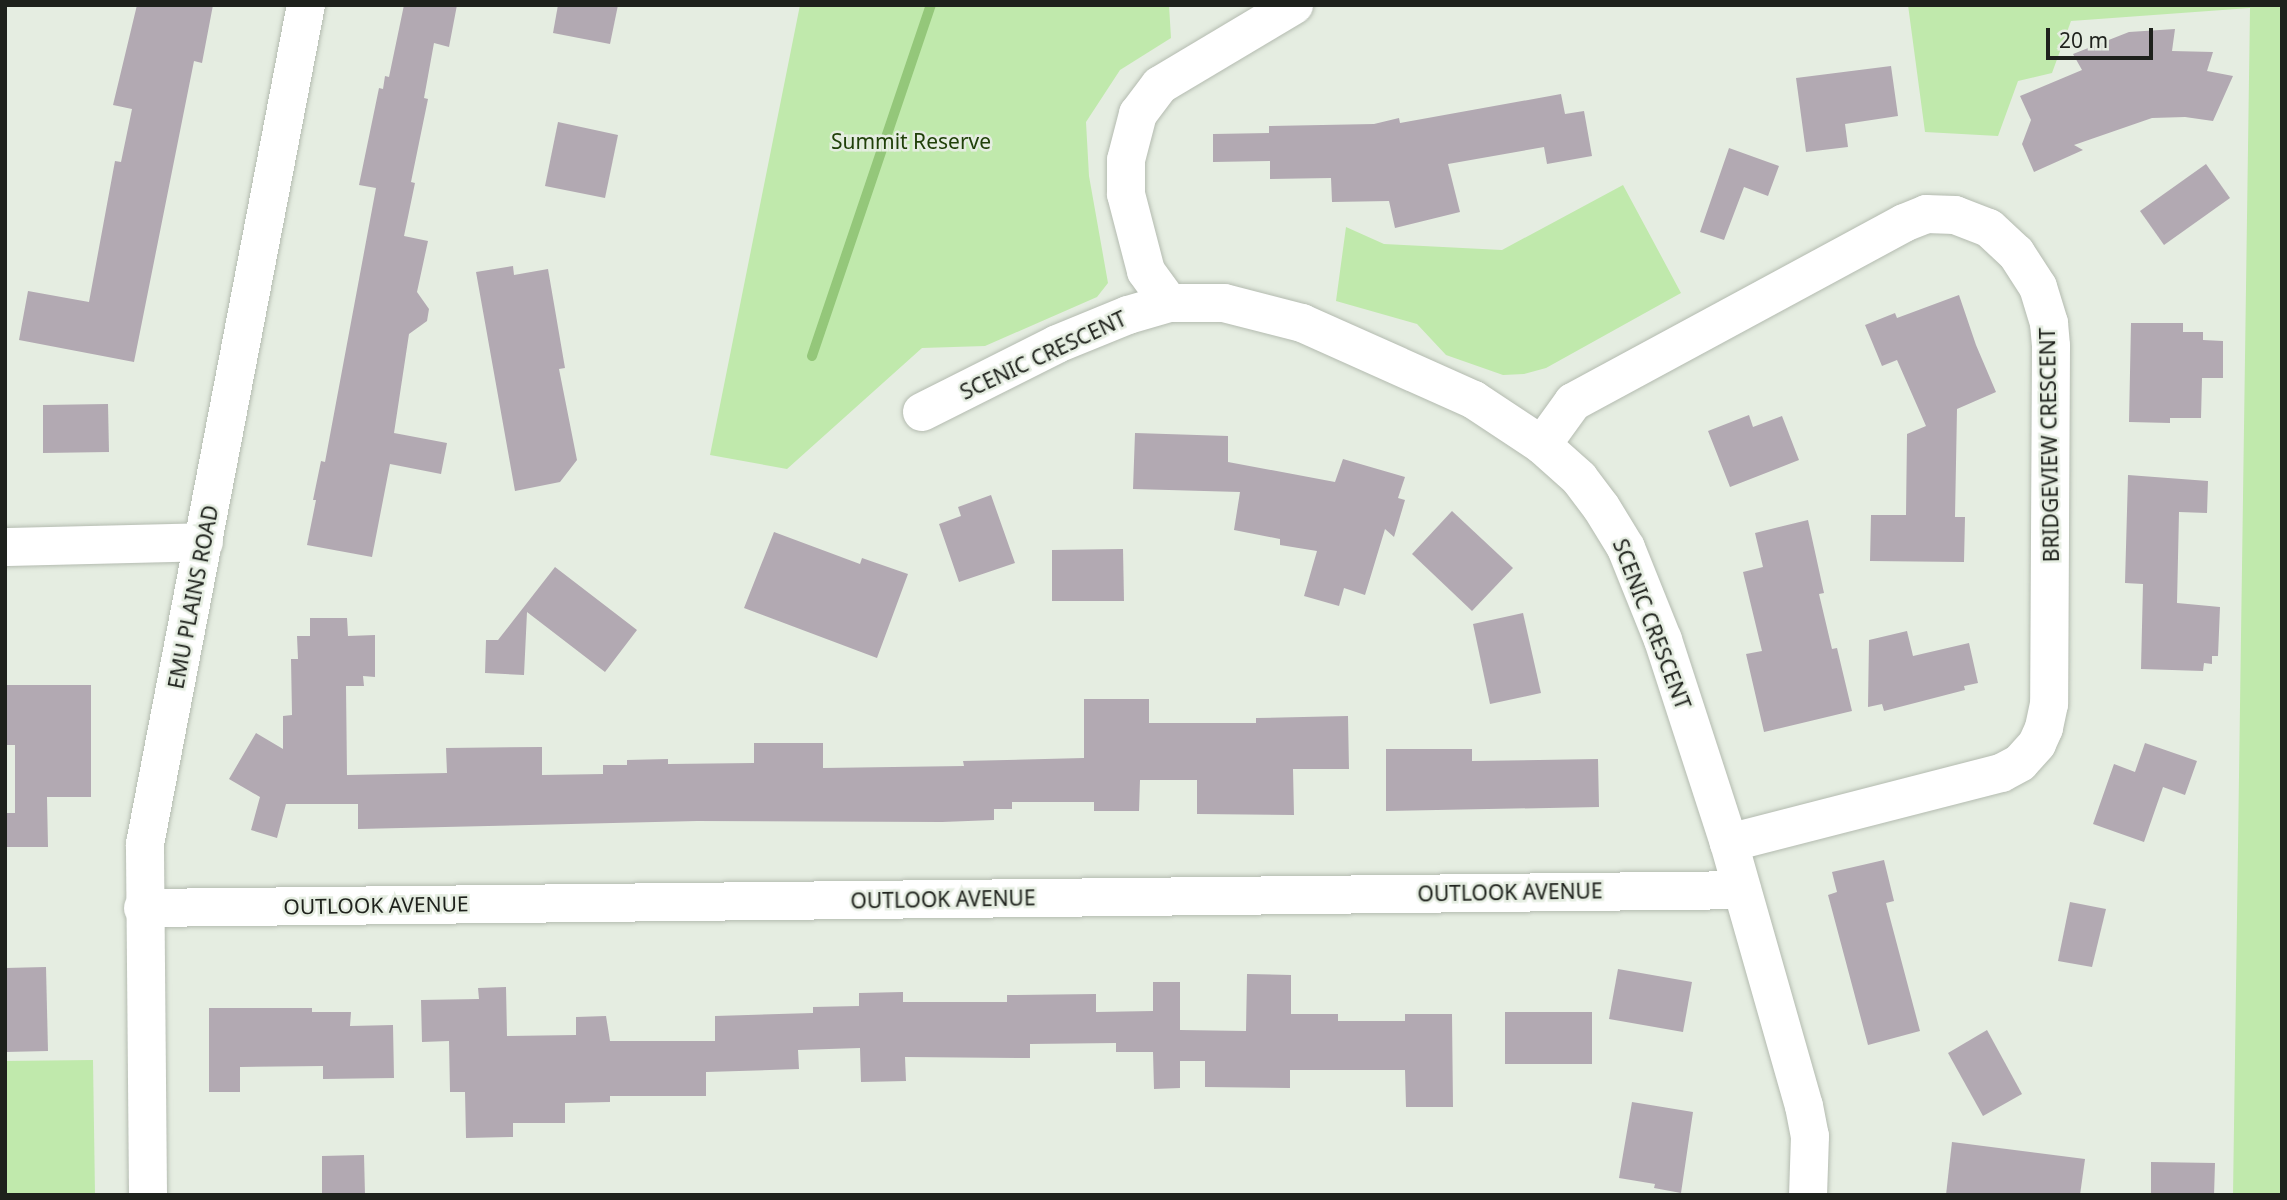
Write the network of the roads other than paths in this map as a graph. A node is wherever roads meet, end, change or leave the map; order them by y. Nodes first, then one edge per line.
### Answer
1 (306, 5) edge
2 (1294, 5) edge
3 (1169, 303) junction
4 (922, 412) dead end
5 (1542, 445) junction
6 (204, 542) junction
7 (5, 547) edge
8 (1729, 843) junction
9 (1742, 890) junction
10 (144, 908) junction
11 (148, 1195) edge
12 (1808, 1195) edge

1 - 6 street, EMU PLAINS ROAD
2 - 3 street
3 - 4 street, SCENIC CRESCENT
3 - 5 street, SCENIC CRESCENT
5 - 8 street, SCENIC CRESCENT
5 - 8 street, BRIDGEVIEW CRESCENT
6 - 7 street
6 - 10 street, EMU PLAINS ROAD
8 - 9 street, SCENIC CRESCENT
9 - 10 street, OUTLOOK AVENUE
9 - 12 street, SCENIC CRESCENT
10 - 11 street, EMU PLAINS ROAD

